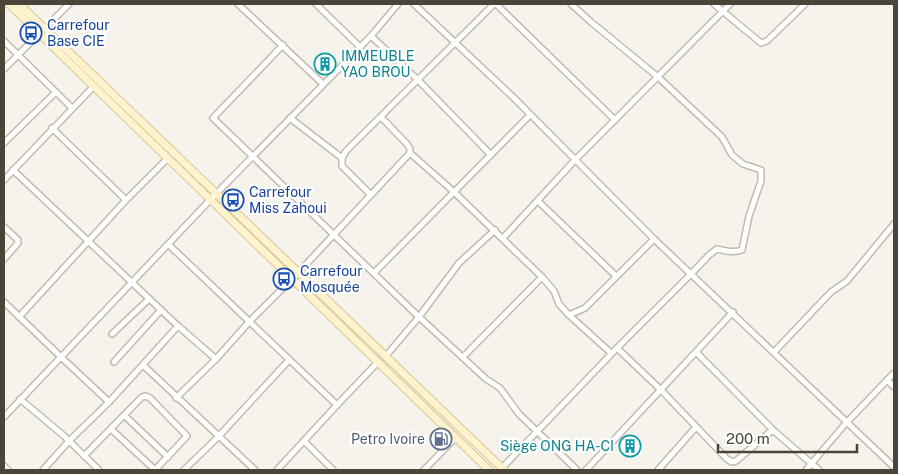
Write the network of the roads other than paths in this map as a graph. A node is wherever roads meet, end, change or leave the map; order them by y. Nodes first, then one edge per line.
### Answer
1 (9, 4) edge
2 (19, 4) edge
3 (69, 4) edge
4 (238, 4) edge
5 (398, 4) edge
6 (414, 4) edge
7 (495, 4) edge
8 (571, 4) edge
9 (714, 4) edge
10 (730, 4) edge
11 (805, 4) edge
12 (319, 5) edge
13 (723, 12) junction
14 (42, 31) junction
15 (371, 36) junction
16 (4, 41) edge
17 (455, 43) junction
18 (282, 45) junction
19 (360, 46) junction
20 (18, 54) junction
21 (4, 69) edge
22 (658, 78) junction
23 (418, 80) junction
24 (323, 84) junction
25 (94, 86) junction
26 (56, 92) junction
27 (72, 108) junction
28 (530, 115) junction
29 (381, 117) junction
30 (290, 118) junction
31 (615, 120) junction
32 (52, 128) junction
33 (4, 143) edge
34 (410, 154) junction
35 (491, 155) junction
36 (252, 156) junction
37 (168, 158) junction
38 (342, 158) junction
39 (575, 160) junction
40 (13, 170) junction
41 (4, 180) edge
42 (454, 192) junction
43 (371, 195) junction
44 (213, 196) junction
45 (126, 200) junction
46 (538, 200) junction
47 (894, 224) edge
48 (4, 227) edge
49 (495, 230) junction
50 (335, 235) junction
51 (503, 238) junction
52 (654, 239) junction
53 (88, 241) junction
54 (169, 245) junction
55 (4, 259) edge
56 (374, 273) junction
57 (692, 274) junction
58 (295, 276) junction
59 (542, 276) junction
60 (616, 276) junction
61 (132, 283) junction
62 (149, 299) junction
63 (4, 302) edge
64 (162, 310) junction
65 (733, 312) junction
66 (569, 316) junction
67 (19, 317) junction
68 (419, 317) junction
69 (249, 322) junction
70 (178, 326) junction
71 (112, 334) dead end
72 (616, 348) junction
73 (696, 352) junction
74 (774, 352) junction
75 (611, 353) junction
76 (60, 357) junction
77 (385, 357) junction
78 (463, 357) junction
79 (216, 359) junction
80 (289, 360) junction
81 (114, 362) dead end
82 (378, 362) junction
83 (143, 365) junction
84 (894, 373) edge
85 (887, 380) junction
86 (894, 387) edge
87 (661, 390) junction
88 (176, 398) junction
89 (20, 399) junction
90 (109, 402) junction
91 (337, 404) junction
92 (124, 415) junction
93 (4, 417) edge
94 (846, 423) junction
95 (696, 427) junction
96 (111, 429) junction
97 (774, 431) junction
98 (537, 432) junction
99 (218, 436) junction
100 (455, 438) junction
101 (69, 441) junction
102 (304, 441) junction
103 (84, 456) junction
104 (168, 457) junction
105 (812, 464) junction
106 (4, 466) edge
107 (894, 467) edge
108 (8, 470) edge
109 (43, 470) edge
110 (99, 470) edge
111 (184, 470) edge
112 (255, 470) edge
113 (277, 470) edge
114 (333, 470) edge
115 (424, 470) edge
116 (489, 470) edge
117 (502, 470) edge
118 (577, 470) edge
119 (586, 470) edge
120 (658, 470) edge
121 (806, 470) edge
122 (819, 470) edge

1 - 14 main road
2 - 14 main road
3 - 14 street
4 - 18 street
5 - 15 street
6 - 17 street
7 - 17 street
7 - 31 street
8 - 22 street
9 - 13 street
10 - 13 street
11 - 13 street
12 - 19 street
13 - 22 street
14 - 20 street
14 - 25 main road
14 - 44 main road
15 - 19 street
15 - 23 street
16 - 20 street
17 - 23 street
17 - 28 street
18 - 24 street
18 - 36 street
19 - 24 street
20 - 21 street
20 - 26 street
22 - 31 street
22 - 57 street
23 - 29 street
23 - 35 street
24 - 30 street
25 - 27 street
25 - 37 main road
26 - 27 street
26 - 33 street
27 - 32 street
28 - 35 street
28 - 39 street
29 - 34 street
29 - 38 street
30 - 36 street
30 - 38 street
31 - 39 street
32 - 40 street
32 - 45 street
34 - 42 street
34 - 43 street
35 - 42 street
36 - 44 street
36 - 50 street
37 - 44 main road
37 - 45 street
38 - 43 street
39 - 46 street
39 - 52 street
40 - 41 street
40 - 53 street
42 - 49 street
42 - 56 street
43 - 50 street
44 - 54 street
44 - 58 main road
45 - 53 street
46 - 51 street
46 - 60 street
47 - 74 street
48 - 55 street
49 - 51 street
49 - 68 street
50 - 56 street
50 - 58 street
51 - 59 street
52 - 57 street
52 - 60 street
53 - 61 street
53 - 67 street
54 - 61 street
54 - 69 street
56 - 68 street
57 - 65 street
57 - 72 street
58 - 69 street
58 - 77 main road
58 - 82 main road
59 - 66 street
59 - 78 street
60 - 66 street
61 - 62 street
61 - 76 street
62 - 64 street
62 - 71 street
63 - 67 street
64 - 70 street
64 - 81 street
65 - 73 street
65 - 74 street
66 - 75 street
67 - 76 street
68 - 77 street
68 - 78 street
69 - 79 street
69 - 80 street
70 - 79 street
70 - 83 street
72 - 75 street
72 - 87 street
73 - 87 street
73 - 97 street
74 - 94 street
75 - 98 street
76 - 89 street
76 - 90 street
77 - 117 main road
78 - 98 street
79 - 88 street
80 - 91 street
80 - 99 street
82 - 91 street
82 - 100 main road
83 - 88 street
83 - 90 street
84 - 85 street
85 - 86 street
85 - 94 street
87 - 95 street
87 - 119 street
88 - 99 street
89 - 93 street
89 - 101 street
90 - 101 street
91 - 102 street
92 - 96 street
92 - 104 street
92 - 104 street
94 - 105 street
94 - 107 street
95 - 97 street
95 - 120 street
96 - 103 street
96 - 104 street
97 - 105 street
98 - 117 street
98 - 118 street
99 - 111 street
99 - 112 street
100 - 115 street
100 - 116 main road
101 - 103 street
101 - 109 street
102 - 113 street
102 - 114 street
103 - 110 street
105 - 121 street
105 - 122 street
106 - 108 street

